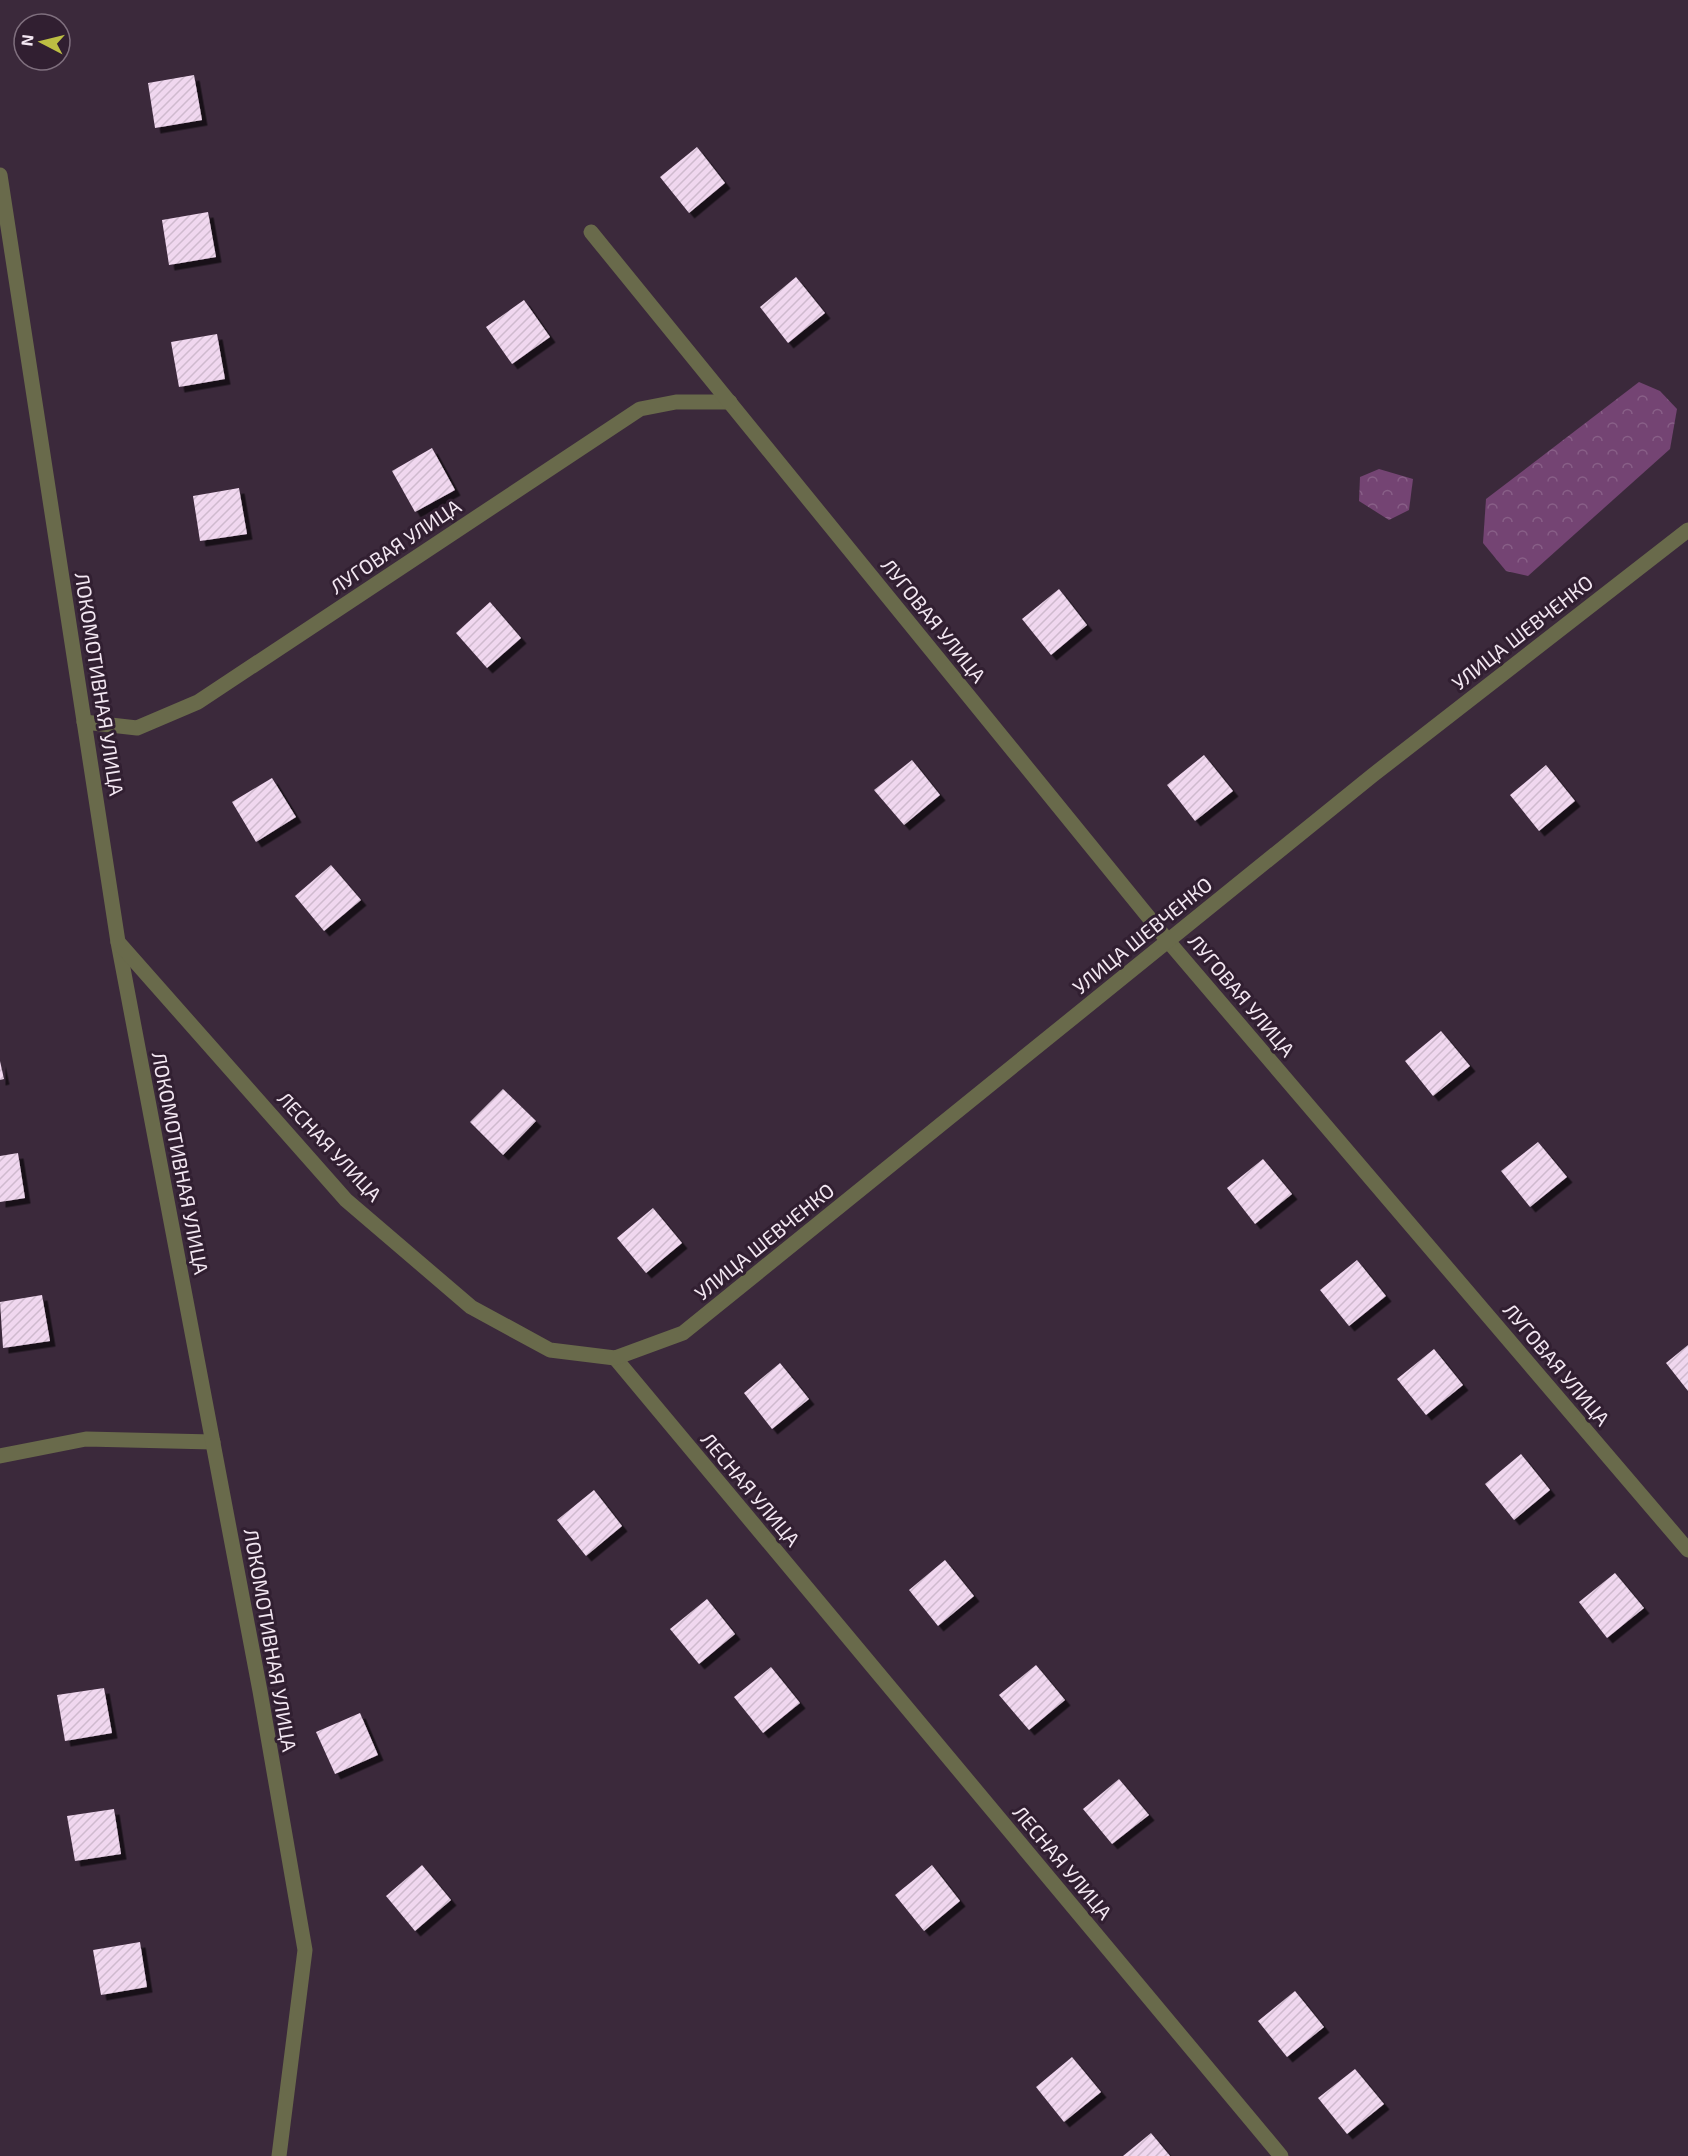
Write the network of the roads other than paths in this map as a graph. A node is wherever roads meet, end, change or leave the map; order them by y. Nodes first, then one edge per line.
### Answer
1 (0, 175) edge
2 (591, 232) dead end
3 (730, 402) junction
4 (1688, 530) edge
5 (84, 722) junction
6 (1168, 941) junction
7 (118, 942) junction
8 (615, 1358) junction
9 (213, 1442) junction
10 (0, 1456) edge
11 (1688, 1550) edge
12 (279, 2156) edge
13 (1281, 2156) edge

1 - 5 street, ЛОКОМОТИВНАЯ УЛИЦА
2 - 3 street, ЛУГОВАЯ УЛИЦА
3 - 5 street, ЛУГОВАЯ УЛИЦА
3 - 6 street, ЛУГОВАЯ УЛИЦА
4 - 6 street, УЛИЦА ШЕВЧЕНКО
5 - 7 street, ЛОКОМОТИВНАЯ УЛИЦА
6 - 8 street, УЛИЦА ШЕВЧЕНКО
6 - 11 street, ЛУГОВАЯ УЛИЦА
7 - 8 street, ЛЕСНАЯ УЛИЦА
7 - 9 street, ЛОКОМОТИВНАЯ УЛИЦА
8 - 13 street, ЛЕСНАЯ УЛИЦА
9 - 10 street
9 - 12 street, ЛОКОМОТИВНАЯ УЛИЦА

